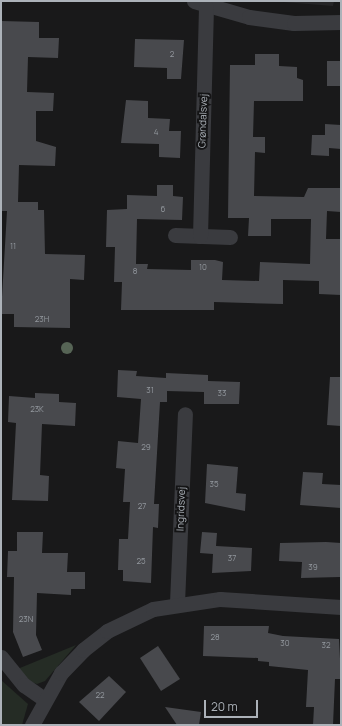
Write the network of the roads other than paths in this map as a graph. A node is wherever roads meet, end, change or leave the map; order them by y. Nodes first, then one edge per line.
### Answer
1 (200, 4) edge
2 (341, 22) edge
3 (175, 235) dead end
4 (200, 236) junction
5 (230, 237) dead end
6 (185, 414) dead end
7 (177, 603) junction
8 (341, 607) edge
9 (1, 657) edge
10 (44, 699) junction
11 (32, 725) edge

1 - 2 street, Grøndalsvej
1 - 4 street, Grøndalsvej
3 - 4 street
4 - 5 street
6 - 7 street, Ingridsvej
7 - 8 street
7 - 10 street
9 - 10 street
10 - 11 street

